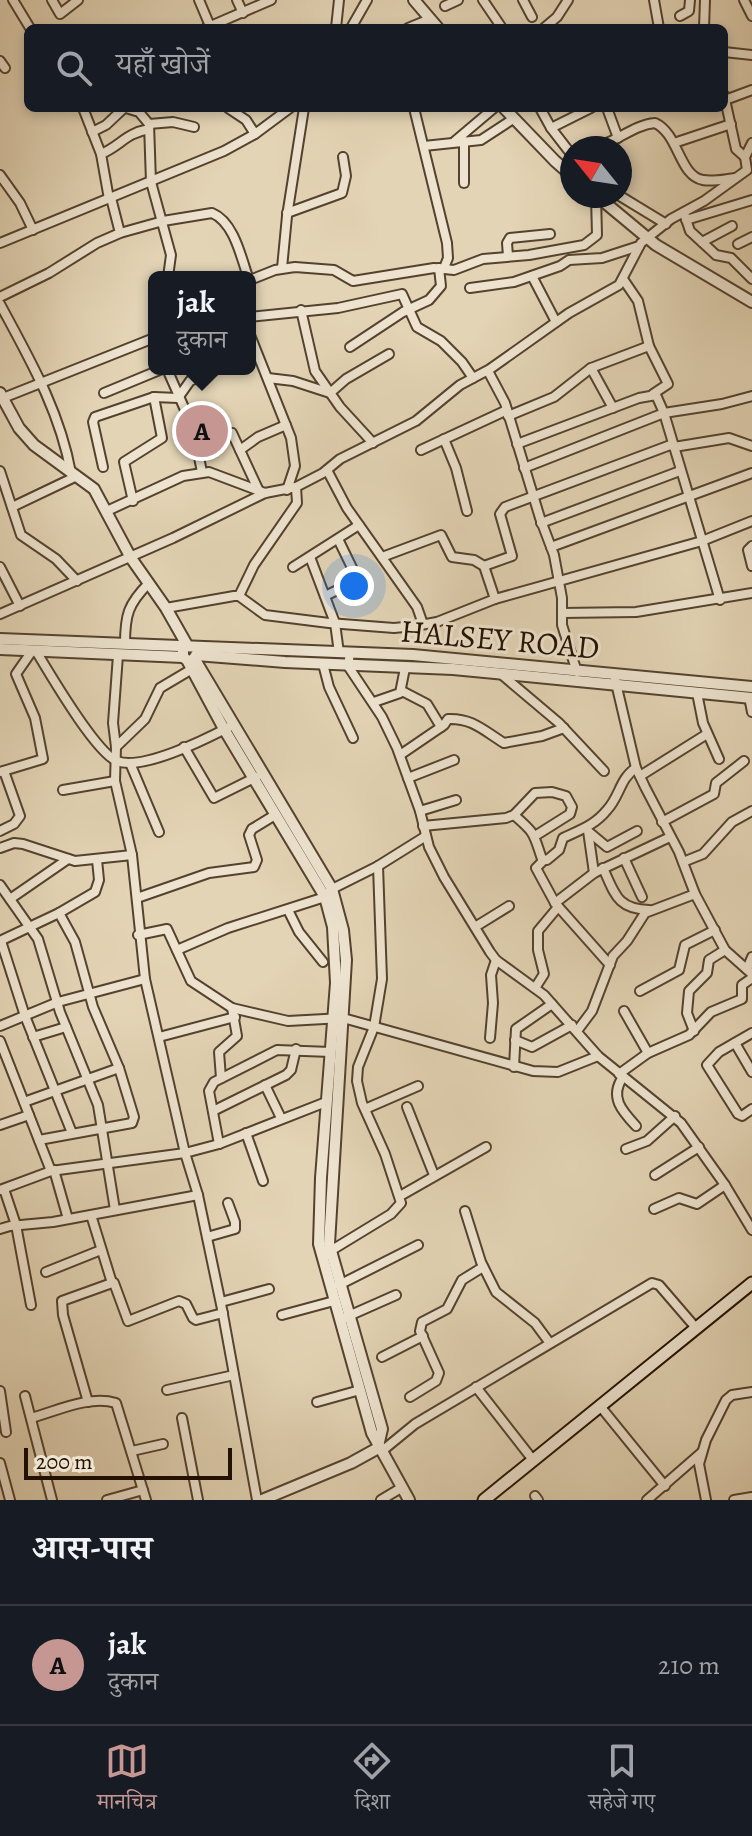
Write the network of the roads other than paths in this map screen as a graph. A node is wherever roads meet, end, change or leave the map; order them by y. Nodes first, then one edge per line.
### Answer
1 (13, 0) edge
2 (52, 0) edge
3 (78, 0) edge
4 (199, 0) edge
5 (237, 0) edge
6 (271, 0) edge
7 (339, 0) edge
8 (367, 0) edge
9 (414, 0) edge
10 (458, 0) edge
11 (483, 0) edge
12 (523, 0) edge
13 (568, 0) edge
14 (654, 0) edge
15 (690, 0) edge
16 (705, 0) edge
17 (744, 0) edge
18 (445, 6) dead end
19 (243, 13) junction
20 (680, 16) dead end
21 (752, 16) edge
22 (532, 17) dead end
23 (28, 24) edge
24 (207, 24) edge
25 (216, 24) edge
26 (336, 24) edge
27 (353, 24) edge
28 (434, 24) edge
29 (499, 24) edge
30 (549, 24) edge
31 (658, 24) edge
32 (704, 24) edge
33 (728, 52) edge
34 (752, 55) edge
35 (752, 90) edge
36 (728, 97) edge
37 (728, 111) edge
38 (84, 112) edge
39 (121, 112) edge
40 (139, 112) edge
41 (234, 112) edge
42 (285, 112) edge
43 (303, 112) edge
44 (415, 112) edge
45 (490, 112) edge
46 (507, 112) edge
47 (542, 112) edge
48 (583, 112) edge
49 (608, 112) edge
50 (513, 119) junction
51 (731, 124) junction
52 (149, 127) junction
53 (194, 127) dead end
54 (551, 128) junction
55 (92, 132) junction
56 (255, 134) junction
57 (617, 136) edge
58 (622, 136) edge
59 (560, 138) edge
60 (459, 141) junction
61 (674, 143) junction
62 (752, 143) edge
63 (424, 146) junction
64 (101, 154) junction
65 (343, 157) dead end
66 (560, 157) edge
67 (745, 157) junction
68 (555, 161) junction
69 (560, 165) edge
70 (749, 168) edge
71 (0, 175) edge
72 (736, 178) junction
73 (151, 182) junction
74 (464, 183) dead end
75 (110, 199) junction
76 (752, 200) edge
77 (632, 203) edge
78 (597, 208) edge
79 (609, 208) edge
80 (287, 213) junction
81 (685, 216) junction
82 (163, 221) junction
83 (666, 224) junction
84 (732, 226) dead end
85 (33, 230) junction
86 (120, 233) junction
87 (550, 234) dead end
88 (752, 237) edge
89 (644, 242) junction
90 (702, 242) junction
91 (0, 243) edge
92 (738, 244) dead end
93 (508, 256) junction
94 (282, 268) junction
95 (442, 268) junction
96 (169, 271) edge
97 (246, 271) edge
98 (532, 276) junction
99 (256, 277) edge
100 (751, 278) edge
101 (623, 279) junction
102 (470, 288) dead end
103 (0, 297) edge
104 (752, 302) edge
105 (0, 304) edge
106 (409, 309) junction
107 (301, 310) junction
108 (256, 316) edge
109 (556, 322) junction
110 (148, 340) edge
111 (649, 346) junction
112 (350, 347) dead end
113 (389, 354) dead end
114 (256, 357) edge
115 (591, 368) junction
116 (488, 371) junction
117 (149, 375) edge
118 (167, 375) edge
119 (203, 375) edge
120 (268, 378) junction
121 (473, 378) junction
122 (42, 382) junction
123 (104, 393) dead end
124 (330, 393) junction
125 (653, 394) junction
126 (1, 396) edge
127 (752, 396) edge
128 (154, 397) junction
129 (178, 398) junction
130 (613, 408) junction
131 (508, 413) junction
132 (664, 413) junction
133 (286, 425) junction
134 (232, 433) dead end
135 (444, 439) junction
136 (373, 443) junction
137 (517, 444) junction
138 (674, 446) junction
139 (752, 446) edge
140 (240, 450) junction
141 (421, 450) dead end
142 (103, 467) dead end
143 (524, 468) junction
144 (327, 470) junction
145 (0, 471) edge
146 (680, 471) junction
147 (202, 472) junction
148 (752, 473) edge
149 (74, 474) junction
150 (292, 489) junction
151 (262, 491) junction
152 (689, 496) junction
153 (533, 497) junction
154 (133, 501) junction
155 (12, 507) junction
156 (107, 511) junction
157 (467, 511) dead end
158 (752, 521) edge
159 (541, 523) junction
160 (359, 525) junction
161 (338, 539) junction
162 (702, 541) junction
163 (752, 546) edge
164 (551, 547) junction
165 (310, 557) junction
166 (382, 557) junction
167 (131, 558) junction
168 (484, 566) junction
169 (752, 566) edge
170 (0, 567) edge
171 (293, 567) dead end
172 (77, 581) junction
173 (559, 582) junction
174 (149, 583) junction
175 (752, 593) edge
176 (239, 596) junction
177 (325, 596) junction
178 (495, 599) junction
179 (720, 600) junction
180 (20, 606) junction
181 (166, 608) junction
182 (562, 613) junction
183 (0, 614) edge
184 (335, 623) junction
185 (423, 624) junction
186 (0, 639) edge
187 (125, 644) junction
188 (0, 649) edge
189 (34, 651) junction
190 (345, 653) junction
191 (118, 655) junction
192 (189, 655) junction
193 (414, 655) junction
194 (285, 657) junction
195 (323, 664) junction
196 (348, 666) junction
197 (409, 668) junction
198 (500, 674) junction
199 (579, 676) junction
200 (615, 681) junction
201 (673, 686) junction
202 (402, 691) junction
203 (697, 693) junction
204 (747, 693) edge
205 (374, 702) junction
206 (752, 712) edge
207 (229, 727) junction
208 (441, 727) junction
209 (564, 728) junction
210 (707, 734) junction
211 (353, 738) dead end
212 (116, 747) junction
213 (184, 747) junction
214 (400, 755) junction
215 (719, 759) dead end
216 (454, 760) dead end
217 (115, 761) junction
218 (744, 761) dead end
219 (130, 763) junction
220 (604, 771) dead end
221 (2, 772) edge
222 (638, 772) junction
223 (258, 776) junction
224 (408, 778) junction
225 (115, 781) junction
226 (63, 790) dead end
227 (456, 800) dead end
228 (274, 807) junction
229 (420, 811) junction
230 (752, 811) edge
231 (514, 815) junction
232 (662, 822) junction
233 (423, 826) junction
234 (588, 830) junction
235 (0, 831) edge
236 (637, 831) dead end
237 (159, 832) dead end
238 (426, 836) junction
239 (535, 836) junction
240 (670, 837) junction
241 (0, 848) edge
242 (132, 855) junction
243 (624, 858) junction
244 (68, 859) junction
245 (97, 860) junction
246 (544, 860) junction
247 (683, 862) junction
248 (378, 866) junction
249 (603, 868) junction
250 (594, 873) junction
251 (0, 885) edge
252 (328, 893) junction
253 (695, 894) junction
254 (642, 897) dead end
255 (137, 898) junction
256 (10, 899) junction
257 (556, 905) junction
258 (509, 906) dead end
259 (288, 910) junction
260 (649, 910) junction
261 (59, 913) junction
262 (31, 927) junction
263 (475, 927) junction
264 (715, 930) junction
265 (138, 935) junction
266 (1, 941) edge
267 (177, 950) junction
268 (725, 950) junction
269 (752, 957) edge
270 (496, 960) junction
271 (323, 962) dead end
272 (610, 965) junction
273 (750, 974) edge
274 (145, 979) junction
275 (535, 988) junction
276 (640, 991) dead end
277 (89, 992) junction
278 (58, 1002) junction
279 (552, 1004) junction
280 (624, 1011) dead end
281 (234, 1012) junction
282 (25, 1016) junction
283 (338, 1018) junction
284 (0, 1026) edge
285 (66, 1027) junction
286 (374, 1027) junction
287 (574, 1028) junction
288 (694, 1031) junction
289 (752, 1033) edge
290 (33, 1037) junction
291 (159, 1037) junction
292 (490, 1038) dead end
293 (515, 1040) junction
294 (0, 1041) edge
295 (735, 1043) junction
296 (296, 1049) junction
297 (331, 1052) junction
298 (648, 1053) junction
299 (598, 1056) junction
300 (514, 1067) junction
301 (119, 1068) junction
302 (752, 1072) edge
303 (621, 1076) junction
304 (221, 1078) junction
305 (87, 1079) junction
306 (265, 1085) junction
307 (418, 1086) dead end
308 (54, 1090) junction
309 (330, 1095) junction
310 (24, 1102) junction
311 (407, 1107) dead end
312 (365, 1109) junction
313 (752, 1109) edge
314 (213, 1111) junction
315 (29, 1115) junction
316 (675, 1116) junction
317 (281, 1118) junction
318 (0, 1125) edge
319 (636, 1126) dead end
320 (103, 1129) junction
321 (72, 1133) junction
322 (246, 1133) junction
323 (39, 1140) junction
324 (219, 1144) junction
325 (486, 1147) dead end
326 (699, 1147) junction
327 (626, 1149) dead end
328 (185, 1153) junction
329 (108, 1163) junction
330 (53, 1170) junction
331 (434, 1175) junction
332 (655, 1175) dead end
333 (263, 1181) dead end
334 (725, 1185) junction
335 (2, 1189) edge
336 (198, 1195) junction
337 (400, 1196) junction
338 (228, 1203) dead end
339 (654, 1209) dead end
340 (115, 1210) junction
341 (465, 1211) dead end
342 (91, 1215) junction
343 (68, 1219) junction
344 (16, 1225) junction
345 (0, 1229) edge
346 (752, 1230) edge
347 (207, 1237) junction
348 (418, 1245) dead end
349 (101, 1250) junction
350 (326, 1253) junction
351 (483, 1267) junction
352 (46, 1272) dead end
353 (114, 1283) dead end
354 (335, 1283) junction
355 (752, 1283) edge
356 (269, 1289) dead end
357 (396, 1295) dead end
358 (334, 1301) junction
359 (221, 1302) junction
360 (31, 1305) dead end
361 (223, 1313) junction
362 (282, 1315) dead end
363 (344, 1318) junction
364 (696, 1328) junction
365 (423, 1336) junction
366 (549, 1342) junction
367 (382, 1357) dead end
368 (234, 1375) junction
369 (476, 1387) junction
370 (167, 1390) dead end
371 (360, 1390) junction
372 (0, 1391) edge
373 (752, 1392) edge
374 (25, 1396) dead end
375 (410, 1397) dead end
376 (88, 1402) junction
377 (317, 1402) dead end
378 (600, 1406) junction
379 (31, 1418) junction
380 (182, 1418) dead end
381 (6, 1432) dead end
382 (163, 1444) dead end
383 (381, 1446) junction
384 (132, 1451) junction
385 (702, 1452) junction
386 (533, 1460) junction
387 (0, 1463) edge
388 (665, 1486) junction
389 (401, 1488) junction
390 (143, 1490) junction
391 (752, 1497) edge
392 (10, 1500) edge
393 (52, 1500) edge
394 (107, 1500) edge
395 (146, 1500) edge
396 (198, 1500) edge
397 (259, 1500) edge
398 (381, 1500) edge
399 (409, 1500) edge
400 (484, 1500) edge
401 (647, 1500) edge
402 (706, 1500) edge
403 (734, 1500) edge

1 - 23 street
2 - 3 street
4 - 24 street
5 - 19 street
6 - 19 street
7 - 26 street
8 - 27 street
9 - 28 street
10 - 18 street
11 - 29 street
12 - 22 street
13 - 30 street
14 - 31 street
15 - 20 street
16 - 32 street
17 - 21 street
19 - 25 street
33 - 34 street
35 - 36 street
37 - 51 street
38 - 55 street
39 - 55 street
40 - 52 street
41 - 56 street
42 - 56 street
43 - 80 street
44 - 63 street
45 - 60 street
46 - 50 street
47 - 54 street
48 - 54 street
49 - 57 street
50 - 60 street
50 - 68 street
51 - 61 street
51 - 67 street
52 - 53 street
52 - 64 street
52 - 73 street
54 - 59 street
55 - 64 street
56 - 73 street
58 - 61 street
60 - 63 street
60 - 74 street
61 - 72 street
62 - 67 street
63 - 95 street
64 - 75 street
65 - 80 street
66 - 68 street
67 - 70 street
68 - 69 street
70 - 72 street
71 - 85 street
72 - 81 street
73 - 75 street
73 - 82 street
75 - 85 street
75 - 86 street
76 - 81 street
77 - 83 street
78 - 93 street
79 - 89 street
80 - 94 street
81 - 83 street
81 - 90 street
82 - 86 street
82 - 96 street
82 - 97 street
83 - 89 street
84 - 90 street
85 - 91 street
86 - 103 street
87 - 93 street
88 - 92 street
89 - 98 street
89 - 101 street
89 - 104 street
90 - 100 street
93 - 95 street
94 - 95 street
94 - 99 street
95 - 106 street
98 - 102 street
98 - 109 street
101 - 109 street
101 - 111 street
105 - 122 street
106 - 107 street
106 - 112 street
106 - 121 street
107 - 108 street
107 - 124 street
109 - 116 street
110 - 122 street
111 - 115 street
111 - 125 street
113 - 124 street
114 - 120 street
115 - 130 street
115 - 131 street
116 - 121 street
116 - 131 street
117 - 123 street
118 - 129 street
119 - 129 street
120 - 124 street
120 - 133 street
121 - 136 street
122 - 126 street
122 - 149 street
124 - 136 street
125 - 130 street
125 - 132 street
126 - 149 street
127 - 132 street
128 - 129 street
128 - 142 street
128 - 154 street
129 - 147 street
130 - 137 street
131 - 135 street
131 - 137 street
132 - 138 street
132 - 143 street
133 - 140 street
133 - 150 street
134 - 140 street
135 - 141 street
135 - 157 street
136 - 144 street
137 - 143 street
138 - 139 street
138 - 146 street
138 - 153 street
140 - 151 street
143 - 153 street
144 - 150 street
144 - 160 street
145 - 155 street
146 - 152 street
146 - 159 street
147 - 151 street
147 - 154 street
148 - 152 street
149 - 155 street
149 - 156 street
150 - 151 street
150 - 176 street
151 - 167 street
152 - 162 street
152 - 164 street
153 - 159 street
153 - 168 street
154 - 156 street
155 - 172 street
156 - 167 street
158 - 162 street
159 - 164 street
160 - 161 street
160 - 166 street
161 - 165 street
161 - 177 street
162 - 173 street
162 - 179 street
163 - 169 street
164 - 173 street
165 - 171 street
165 - 177 street
166 - 168 street
166 - 185 street
167 - 172 street
167 - 174 street
168 - 178 street
170 - 180 street
172 - 180 street
173 - 178 street
173 - 182 street
174 - 181 street
174 - 187 street
175 - 179 street
176 - 181 street
176 - 184 street
177 - 184 street
178 - 185 street
179 - 182 street
180 - 183 street
181 - 192 street
182 - 199 street
184 - 185 street
184 - 190 street
186 - 187 street
187 - 192 street
188 - 189 street
189 - 191 street
189 - 217 street
189 - 221 street
190 - 193 street, HALSEY ROAD
190 - 194 street, HALSEY ROAD
190 - 196 street
191 - 192 street
191 - 212 street
192 - 194 street
192 - 207 street
192 - 212 street
193 - 197 street
193 - 199 street, HALSEY ROAD
194 - 195 street
195 - 196 street
195 - 211 street
196 - 197 street
196 - 205 street
197 - 198 street
197 - 202 street
198 - 199 street
198 - 209 street
199 - 200 street
200 - 201 street
200 - 222 street
201 - 203 street
201 - 204 street
202 - 205 street
202 - 208 street
203 - 204 street
203 - 210 street
204 - 206 street
205 - 214 street
207 - 213 street
207 - 223 street
208 - 209 street
208 - 214 street
209 - 220 street
210 - 215 street
210 - 222 street
212 - 217 street
213 - 219 street
213 - 223 street
214 - 224 street
216 - 224 street
217 - 219 street
217 - 225 street
218 - 232 street
219 - 237 street
221 - 235 street
222 - 232 street
222 - 234 street
223 - 228 street
224 - 229 street
225 - 226 street
225 - 242 street
227 - 229 street
228 - 252 street
228 - 255 street
229 - 233 street
230 - 247 street
231 - 233 street
231 - 239 street
231 - 239 street
232 - 240 street
233 - 238 street
234 - 236 street
234 - 246 street
234 - 250 street
238 - 248 street
238 - 263 street
239 - 246 street
240 - 243 street
240 - 247 street
241 - 244 street
242 - 245 street
242 - 255 street
243 - 249 street
243 - 254 street
244 - 245 street
244 - 256 street
245 - 261 street
246 - 257 street
247 - 253 street
248 - 252 street
248 - 286 street
249 - 250 street
249 - 260 street
250 - 257 street
251 - 256 street
252 - 259 street
252 - 283 street
253 - 260 street
253 - 264 street
255 - 265 street
256 - 262 street
257 - 272 street
257 - 275 street
258 - 263 street
259 - 267 street
259 - 271 street
260 - 272 street
261 - 262 street
261 - 277 street
262 - 266 street
262 - 278 street
263 - 270 street
264 - 268 street
264 - 276 street
265 - 267 street
265 - 274 street
266 - 282 street
267 - 281 street
268 - 273 street
268 - 288 street
269 - 273 street
270 - 275 street
270 - 292 street
272 - 287 street
273 - 288 street
274 - 277 street
274 - 291 street
275 - 279 street
277 - 278 street
277 - 301 street
278 - 282 street
278 - 285 street
279 - 287 street
279 - 293 street
280 - 298 street
281 - 283 street
281 - 291 street
281 - 304 street
282 - 284 street
282 - 290 street
283 - 286 street
283 - 297 street
283 - 309 street
285 - 290 street
285 - 305 street
286 - 300 street
286 - 312 street
287 - 293 street
287 - 299 street
288 - 298 street
289 - 295 street
290 - 308 street
291 - 328 street
293 - 300 street
294 - 310 street
295 - 302 street
295 - 313 street
296 - 297 street
296 - 304 street
296 - 306 street
297 - 309 street
298 - 303 street
299 - 300 street
299 - 303 street
301 - 305 street
301 - 320 street
303 - 316 street
303 - 319 street
304 - 314 street
305 - 308 street
305 - 320 street
306 - 314 street
306 - 317 street
307 - 312 street
308 - 310 street
308 - 321 street
309 - 317 street
309 - 350 street
310 - 315 street
311 - 331 street
312 - 337 street
314 - 324 street
315 - 318 street
315 - 323 street
316 - 326 street
316 - 327 street
317 - 322 street
320 - 321 street
320 - 329 street
321 - 323 street
322 - 324 street
322 - 333 street
323 - 330 street
324 - 328 street
325 - 331 street
326 - 332 street
326 - 334 street
328 - 329 street
328 - 336 street
329 - 330 street
329 - 340 street
330 - 335 street
330 - 343 street
331 - 337 street
334 - 339 street
334 - 346 street
335 - 344 street
336 - 340 street
336 - 347 street
337 - 350 street
338 - 347 street
340 - 342 street
341 - 351 street
342 - 343 street
342 - 349 street
343 - 344 street
344 - 345 street
344 - 360 street
347 - 359 street
348 - 354 street
349 - 352 street
349 - 376 street
350 - 354 street
351 - 365 street
351 - 366 street
353 - 361 street
354 - 358 street
354 - 363 street
355 - 364 main road
356 - 359 street
357 - 363 street
358 - 362 street
358 - 363 street
359 - 361 street
361 - 368 street
363 - 371 street
363 - 383 street
364 - 366 street
364 - 378 main road
365 - 367 street
365 - 375 street
366 - 369 street
368 - 370 street
368 - 397 street
369 - 383 street
369 - 386 street
371 - 377 street
371 - 383 street
372 - 381 street
373 - 385 street
374 - 379 street
376 - 379 street
376 - 384 street
378 - 386 main road
378 - 388 street
379 - 393 street
380 - 396 street
382 - 384 street
383 - 389 street
383 - 397 street
384 - 390 street
385 - 388 street
385 - 402 street
386 - 400 main road
387 - 392 street
388 - 401 street
389 - 398 street
389 - 399 street
390 - 394 street
390 - 395 street
391 - 403 street

